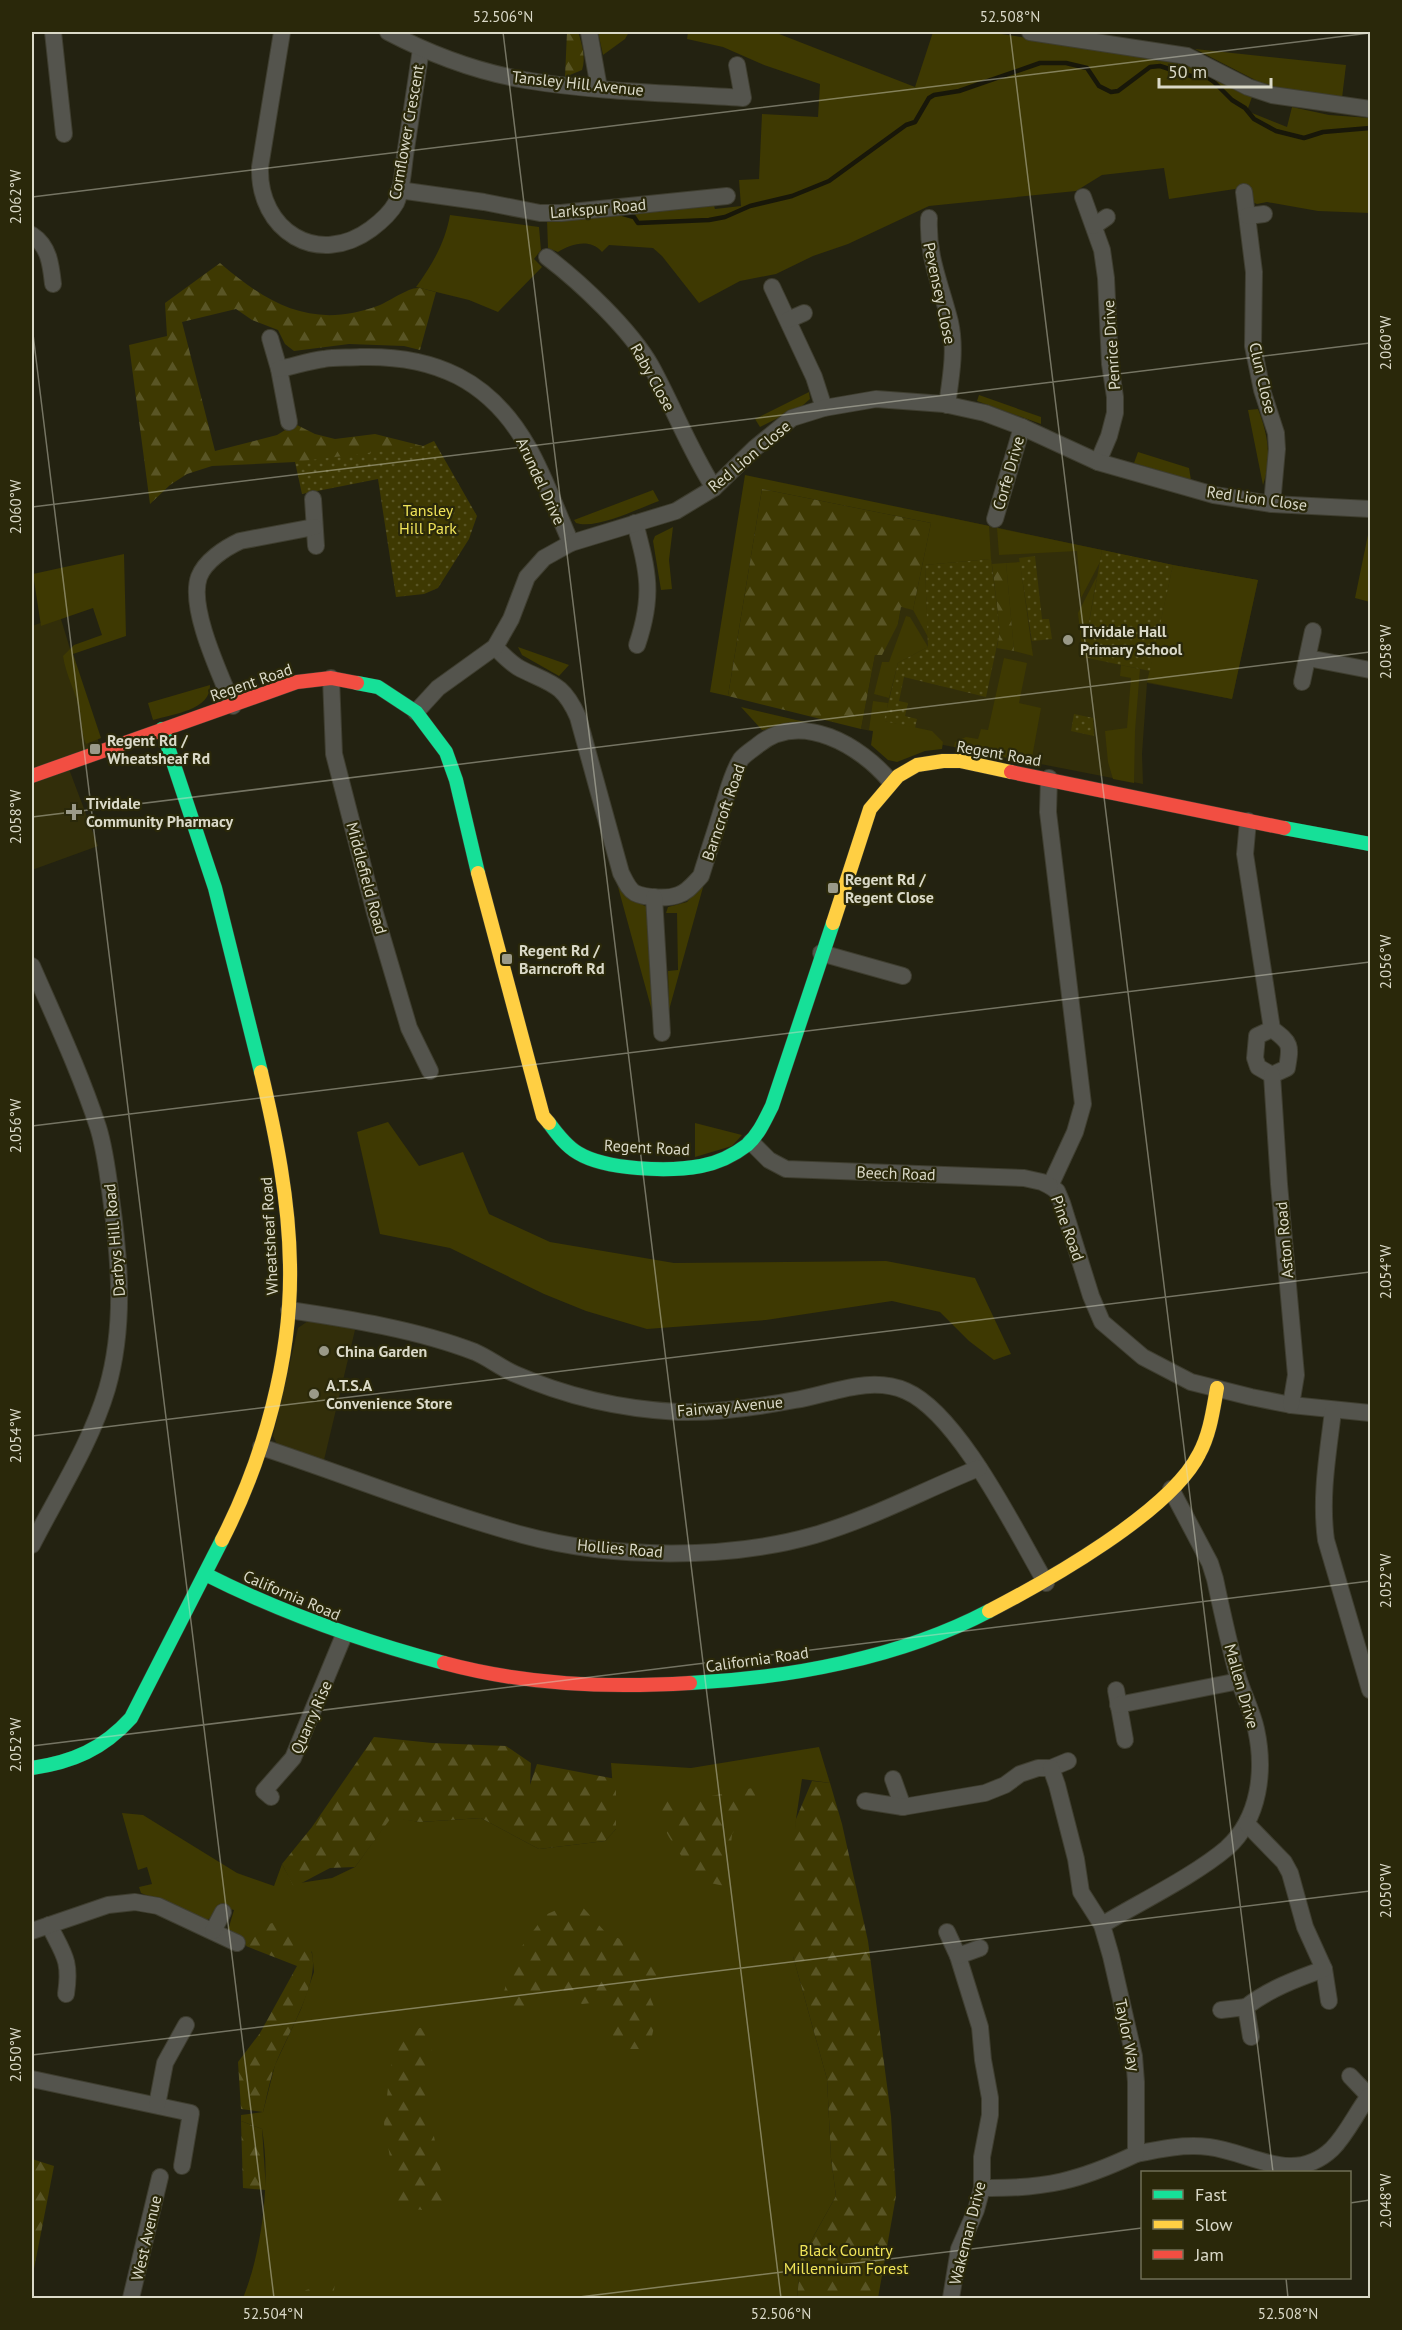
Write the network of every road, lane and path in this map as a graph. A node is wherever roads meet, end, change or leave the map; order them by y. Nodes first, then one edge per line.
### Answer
1 (53, 32) edge
2 (282, 32) edge
3 (388, 32) edge
4 (589, 32) edge
5 (1030, 32) edge
6 (421, 49) junction
7 (737, 65) dead end
8 (599, 88) junction
9 (1371, 109) edge
10 (64, 134) dead end
11 (399, 190) junction
12 (1244, 192) dead end
13 (727, 196) dead end
14 (1083, 196) dead end
15 (929, 218) dead end
16 (32, 235) edge
17 (547, 257) dead end
18 (53, 284) dead end
19 (772, 287) dead end
20 (804, 313) dead end
21 (788, 320) junction
22 (270, 338) dead end
23 (279, 369) junction
24 (947, 405) junction
25 (824, 408) junction
26 (289, 422) dead end
27 (1022, 427) junction
28 (1098, 462) junction
29 (714, 488) junction
30 (313, 499) dead end
31 (1272, 504) junction
32 (1371, 509) edge
33 (995, 519) dead end
34 (635, 523) junction
35 (314, 527) junction
36 (571, 543) junction
37 (315, 546) dead end
38 (1313, 631) dead end
39 (637, 645) dead end
40 (495, 647) junction
41 (1308, 658) junction
42 (1371, 670) edge
43 (331, 678) junction
44 (1302, 682) dead end
45 (233, 706) junction
46 (416, 712) junction
47 (162, 729) junction
48 (32, 776) edge
49 (1049, 778) junction
50 (890, 782) junction
51 (1248, 822) junction
52 (1371, 844) edge
53 (654, 897) junction
54 (821, 953) junction
55 (32, 966) edge
56 (903, 976) dead end
57 (1272, 1029) junction
58 (662, 1034) dead end
59 (430, 1071) dead end
60 (1272, 1075) junction
61 (751, 1142) junction
62 (1050, 1186) junction
63 (289, 1310) junction
64 (1217, 1388) junction
65 (1291, 1406) junction
66 (1334, 1411) junction
67 (1371, 1413) edge
68 (261, 1447) junction
69 (979, 1468) junction
70 (1171, 1489) junction
71 (32, 1545) edge
72 (206, 1574) junction
73 (1046, 1583) junction
74 (344, 1635) junction
75 (1239, 1681) junction
76 (1371, 1690) edge
77 (1125, 1740) dead end
78 (1068, 1761) dead end
79 (32, 1768) edge
80 (1051, 1768) junction
81 (893, 1779) dead end
82 (263, 1792) dead end
83 (865, 1802) dead end
84 (903, 1807) junction
85 (1247, 1824) junction
86 (223, 1912) dead end
87 (49, 1925) junction
88 (1102, 1925) junction
89 (32, 1931) edge
90 (213, 1931) junction
91 (947, 1932) dead end
92 (237, 1943) dead end
93 (980, 1948) dead end
94 (958, 1956) junction
95 (1324, 1969) junction
96 (66, 1994) dead end
97 (1329, 2001) dead end
98 (1246, 2007) junction
99 (1221, 2010) dead end
100 (186, 2025) dead end
101 (1251, 2037) dead end
102 (1350, 2076) dead end
103 (32, 2079) edge
104 (1370, 2095) edge
105 (157, 2105) junction
106 (1136, 2154) junction
107 (182, 2166) dead end
108 (160, 2177) dead end
109 (982, 2188) junction
110 (131, 2298) edge
111 (951, 2298) edge

1 - 10 street
2 - 11 street, Cornflower Crescent
3 - 6 street, Tansley Hill Avenue
4 - 8 street
5 - 9 street
6 - 8 street, Tansley Hill Avenue
6 - 11 street, Cornflower Crescent
7 - 8 street, Tansley Hill Avenue
11 - 13 street, Larkspur Road
12 - 31 street, Clun Close
14 - 28 street, Penrice Drive
15 - 24 street, Pevensey Close
16 - 18 street
17 - 29 street, Raby Close
19 - 21 street
20 - 21 street
21 - 25 street
22 - 23 street
23 - 26 street
23 - 36 street, Arundel Drive
24 - 25 street, Red Lion Close
24 - 27 street, Red Lion Close
25 - 29 street, Red Lion Close
27 - 28 street, Red Lion Close
27 - 33 street, Corfe Drive
28 - 31 street, Red Lion Close
29 - 34 street, Red Lion Close
30 - 35 street
31 - 32 street, Red Lion Close
34 - 36 street, Red Lion Close
34 - 39 street
35 - 37 street
35 - 45 street
36 - 40 street, Red Lion Close
38 - 41 street
40 - 46 street, Red Lion Close
40 - 53 street
41 - 42 street
41 - 44 street
43 - 45 street, Regent Road
43 - 46 street, Regent Road
43 - 59 street, Middlefield Road
45 - 47 street, Regent Road
46 - 61 street, Regent Road
47 - 48 street, Regent Road
47 - 63 street, Wheatsheaf Road
49 - 50 street, Regent Road
49 - 51 street, Regent Road
49 - 62 street, Pine Road
50 - 53 street, Barncroft Road
50 - 54 street, Regent Road
51 - 52 street, Regent Road
51 - 57 street
53 - 58 street
54 - 56 street
54 - 61 street, Regent Road
55 - 71 street, Darbys Hill Road
57 - 60 street
57 - 60 street
60 - 65 street, Aston Road
61 - 62 street, Beech Road
62 - 64 street, Pine Road
63 - 68 street, Wheatsheaf Road
63 - 69 street, Fairway Avenue
64 - 65 street, Pine Road
64 - 70 street, California Road
65 - 66 street, Pine Road
66 - 67 street, Pine Road
66 - 76 street
68 - 69 street, Hollies Road
68 - 72 street, Wheatsheaf Road
69 - 73 street, Fairway Avenue
70 - 73 street, California Road
70 - 75 street, Mallen Drive
72 - 74 street, California Road
72 - 79 street, Wheatsheaf Road
73 - 74 street, California Road
74 - 82 street, Quarry Rise
75 - 77 street
75 - 85 street, Mallen Drive
78 - 80 street
80 - 84 street
80 - 88 street, Taylor Way
81 - 84 street
83 - 84 street
85 - 88 street, Mallen Drive
85 - 95 street
86 - 90 street
87 - 89 street
87 - 90 street
87 - 96 street
88 - 106 street, Taylor Way
90 - 92 street
91 - 94 street, Wakeman Drive
93 - 94 street
94 - 109 street, Wakeman Drive
95 - 97 street
95 - 98 street
98 - 99 street
98 - 101 street
100 - 105 street
102 - 104 street
103 - 105 street
104 - 106 street
105 - 107 street
106 - 109 street
108 - 110 street, West Avenue
109 - 111 street, Wakeman Drive

